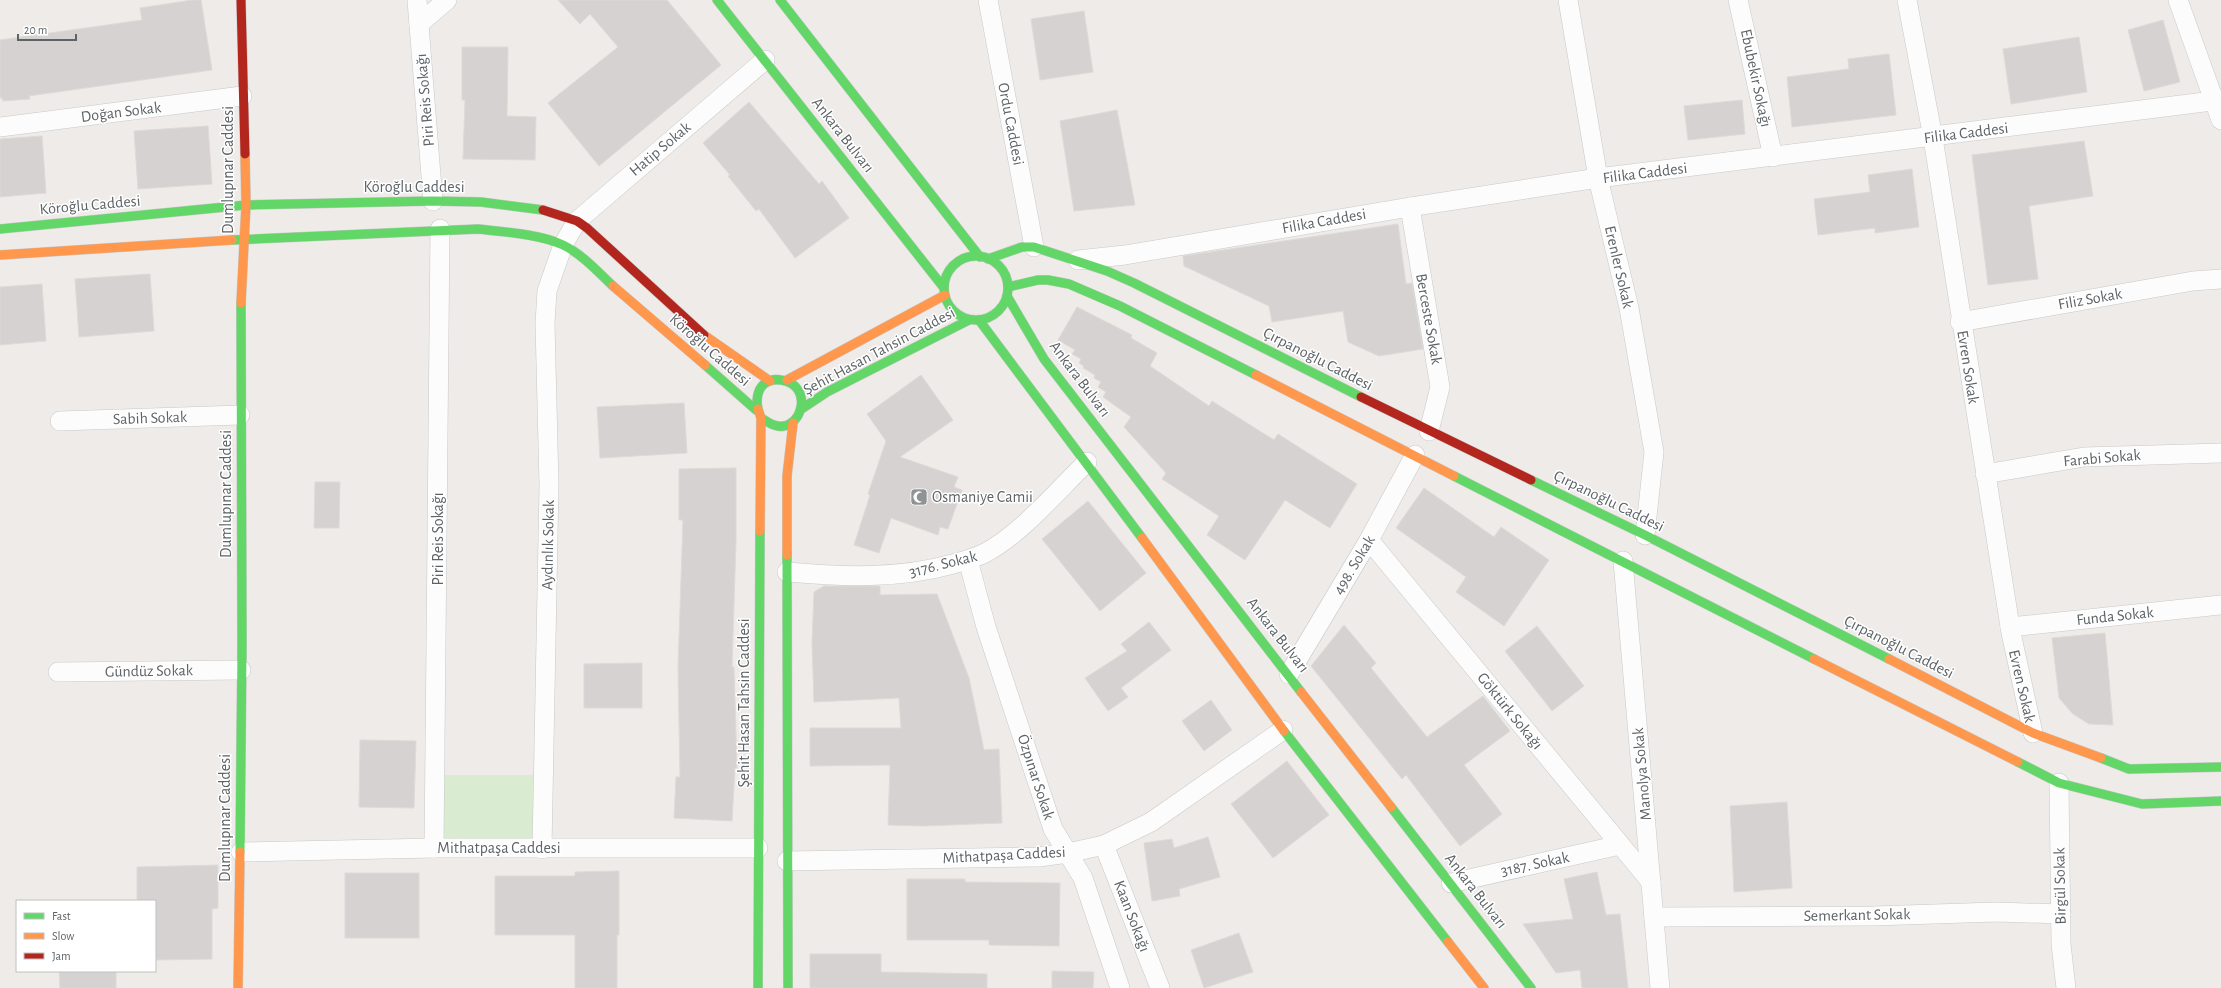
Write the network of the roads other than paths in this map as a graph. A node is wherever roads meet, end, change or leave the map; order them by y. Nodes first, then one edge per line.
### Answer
1 (241, 0) edge
2 (417, 0) edge
3 (447, 0) edge
4 (717, 0) edge
5 (780, 0) edge
6 (988, 0) edge
7 (1568, 0) edge
8 (1738, 0) edge
9 (1907, 0) edge
10 (2178, 0) edge
11 (419, 24) junction
12 (765, 60) junction
13 (242, 96) junction
14 (2217, 100) edge
15 (2221, 120) edge
16 (0, 127) edge
17 (1932, 138) junction
18 (1773, 157) junction
19 (1598, 178) junction
20 (433, 201) junction
21 (246, 205) junction
22 (1410, 207) junction
23 (577, 221) junction
24 (0, 229) edge
25 (440, 229) junction
26 (243, 239) junction
27 (563, 245) junction
28 (1034, 247) junction
29 (0, 255) edge
30 (984, 258) junction
31 (1078, 260) junction
32 (2221, 278) edge
33 (945, 292) junction
34 (1008, 292) junction
35 (974, 320) junction
36 (1960, 322) junction
37 (787, 380) junction
38 (770, 381) junction
39 (802, 408) junction
40 (758, 414) junction
41 (240, 415) junction
42 (60, 421) dead end
43 (792, 423) junction
44 (1429, 431) junction
45 (2221, 453) edge
46 (1416, 455) junction
47 (1087, 462) junction
48 (1985, 474) junction
49 (1645, 535) junction
50 (1369, 540) junction
51 (968, 560) junction
52 (1623, 561) junction
53 (787, 572) junction
54 (2221, 605) edge
55 (2010, 627) junction
56 (241, 670) junction
57 (58, 672) dead end
58 (1289, 674) junction
59 (1283, 730) junction
60 (2033, 732) junction
61 (2221, 767) edge
62 (2059, 783) junction
63 (2221, 801) edge
64 (1104, 845) junction
65 (1620, 845) junction
66 (434, 848) junction
67 (758, 848) junction
68 (542, 849) junction
69 (241, 852) junction
70 (1068, 853) junction
71 (787, 861) junction
72 (1651, 882) junction
73 (1451, 883) junction
74 (2061, 914) junction
75 (1654, 917) junction
76 (238, 988) edge
77 (758, 988) edge
78 (788, 988) edge
79 (1120, 988) edge
80 (1160, 988) edge
81 (1484, 988) edge
82 (1531, 988) edge
83 (1660, 988) edge
84 (2066, 988) edge

1 - 13 main road, Dumlupınar Caddesi
2 - 11 street, Piri Reis Sokağı
3 - 11 street
4 - 12 main road, Ankara Bulvarı
5 - 30 main road, Ankara Bulvarı
6 - 28 street, Ordu Caddesi
7 - 19 street, Erenler Sokak
8 - 18 street, Ebubekir Sokağı
9 - 17 street, Evren Sokak
10 - 14 street
11 - 20 street, Piri Reis Sokağı
12 - 23 street, Hatip Sokak
12 - 33 main road, Ankara Bulvarı
13 - 16 street, Doğan Sokak
13 - 21 main road, Dumlupınar Caddesi
14 - 15 street
14 - 17 street, Filika Caddesi
17 - 18 street, Filika Caddesi
17 - 36 street, Evren Sokak
18 - 19 street, Filika Caddesi
19 - 22 street, Filika Caddesi
19 - 49 street, Erenler Sokak
20 - 21 main road, Köroğlu Caddesi
20 - 23 main road, Köroğlu Caddesi
21 - 24 main road, Köroğlu Caddesi
21 - 26 main road, Dumlupınar Caddesi
22 - 31 street, Filika Caddesi
22 - 44 street, Berceste Sokak
23 - 27 street, Hatip Sokak
23 - 38 main road, Köroğlu Caddesi
25 - 26 main road, Köroğlu Caddesi
25 - 27 main road, Köroğlu Caddesi
25 - 66 street, Piri Reis Sokağı
26 - 29 main road, Köroğlu Caddesi
26 - 41 main road, Dumlupınar Caddesi
27 - 40 main road, Köroğlu Caddesi
27 - 68 street, Aydınlık Sokak
28 - 30 main road, Çırpanoğlu Caddesi
28 - 31 main road, Çırpanoğlu Caddesi
30 - 33 main road
30 - 34 main road, Ankara Bulvarı
31 - 44 main road, Çırpanoğlu Caddesi
32 - 36 street, Filiz Sokak
33 - 35 main road, Ankara Bulvarı
33 - 37 main road, Şehit Hasan Tahsin Caddesi
34 - 35 main road
34 - 46 main road
34 - 58 main road, Ankara Bulvarı
35 - 39 main road, Şehit Hasan Tahsin Caddesi
35 - 47 main road, Ankara Bulvarı
36 - 48 street, Evren Sokak
37 - 38 main road, Şehit Hasan Tahsin Caddesi
37 - 39 main road, Şehit Hasan Tahsin Caddesi
38 - 40 main road, Şehit Hasan Tahsin Caddesi
39 - 43 main road, Şehit Hasan Tahsin Caddesi
40 - 43 main road
40 - 67 main road, Şehit Hasan Tahsin Caddesi
41 - 42 street, Sabih Sokak
41 - 56 main road, Dumlupınar Caddesi
43 - 53 main road, Şehit Hasan Tahsin Caddesi
44 - 49 main road, Çırpanoğlu Caddesi
45 - 48 street, Farabi Sokak
46 - 50 street, 498. Sokak
46 - 52 main road
47 - 51 street, 3176. Sokak
47 - 59 main road, Ankara Bulvarı
48 - 55 street, Evren Sokak
49 - 60 main road, Çırpanoğlu Caddesi
50 - 58 street, 498. Sokak
50 - 65 street, Göktürk Sokağı
51 - 53 street, 3176. Sokak
51 - 70 street, Özpınar Sokak
52 - 62 main road
52 - 72 street, Manolya Sokak
53 - 71 main road, Şehit Hasan Tahsin Caddesi
54 - 55 street, Funda Sokak
55 - 60 street, Evren Sokak
56 - 57 street, Gündüz Sokak
56 - 69 main road, Dumlupınar Caddesi
58 - 73 main road, Ankara Bulvarı
59 - 64 street, Mithatpaşa Caddesi
59 - 81 main road, Ankara Bulvarı
60 - 61 main road, Çırpanoğlu Caddesi
62 - 63 main road
62 - 74 street, Birgül Sokak
64 - 70 street, Mithatpaşa Caddesi
64 - 80 street, Kaan Sokağı
65 - 72 street, Göktürk Sokağı
65 - 73 street, 3187. Sokak
66 - 68 street, Mithatpaşa Caddesi
66 - 69 street, Mithatpaşa Caddesi
67 - 68 street, Mithatpaşa Caddesi
67 - 77 main road, Şehit Hasan Tahsin Caddesi
69 - 76 main road, Dumlupınar Caddesi
70 - 71 street, Mithatpaşa Caddesi
70 - 79 street, Özpınar Sokak
71 - 78 main road, Şehit Hasan Tahsin Caddesi
72 - 75 street, Manolya Sokak
73 - 82 main road, Ankara Bulvarı
74 - 75 street, Semerkant Sokak
74 - 84 street, Birgül Sokak
75 - 83 street, Manolya Sokak

